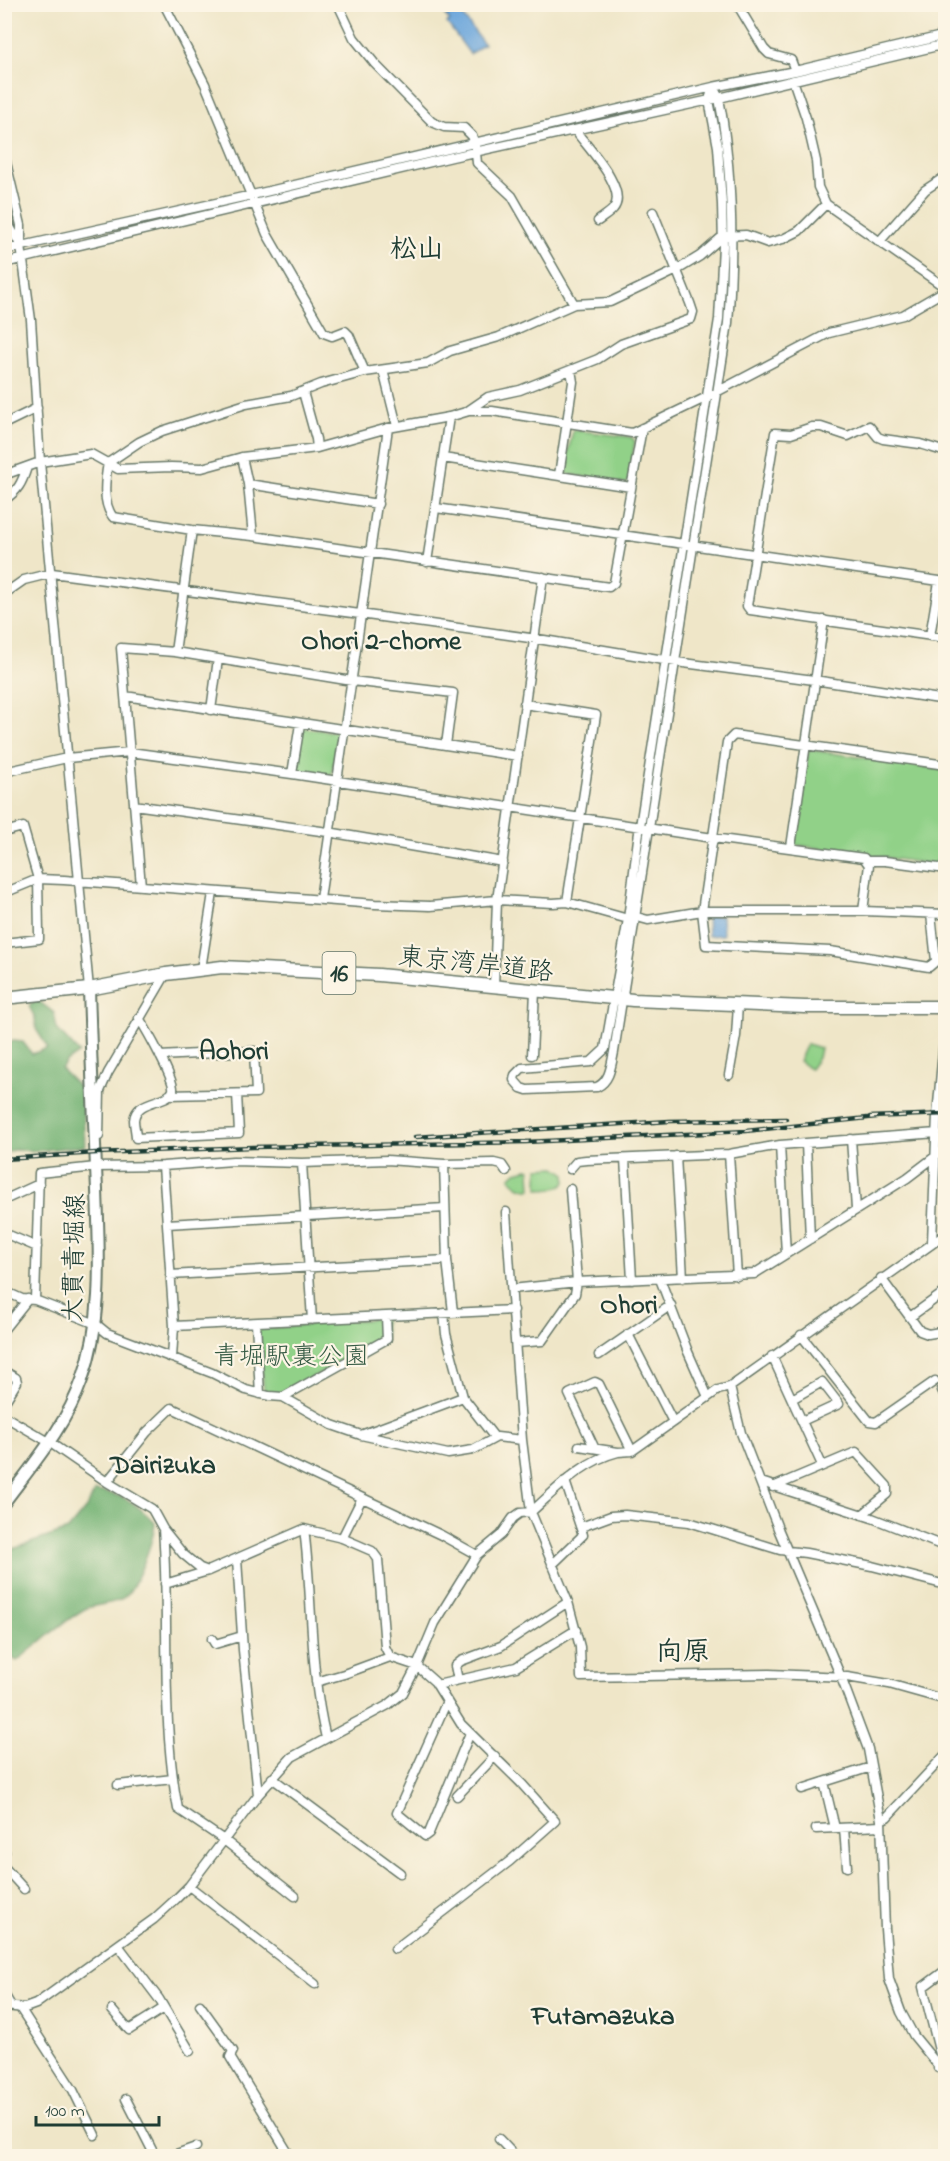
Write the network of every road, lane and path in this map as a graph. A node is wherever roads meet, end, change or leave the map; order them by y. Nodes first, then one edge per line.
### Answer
1 (164, 4) edge
2 (338, 4) edge
3 (737, 4) edge
4 (945, 35) edge
5 (945, 44) edge
6 (794, 75) junction
7 (713, 87) junction
8 (719, 98) junction
9 (709, 99) junction
10 (575, 130) junction
11 (475, 148) junction
12 (4, 154) edge
13 (945, 176) edge
14 (252, 195) junction
15 (4, 204) edge
16 (826, 204) junction
17 (255, 205) junction
18 (652, 212) dead end
19 (598, 221) dead end
20 (728, 235) junction
21 (879, 242) junction
22 (21, 246) junction
23 (4, 250) edge
24 (24, 258) junction
25 (4, 263) edge
26 (677, 270) junction
27 (945, 289) edge
28 (574, 304) junction
29 (383, 370) junction
30 (571, 370) junction
31 (365, 372) junction
32 (717, 391) junction
33 (303, 392) junction
34 (707, 397) junction
35 (37, 408) junction
36 (469, 411) junction
37 (449, 417) junction
38 (568, 423) junction
39 (4, 424) edge
40 (398, 426) junction
41 (388, 428) junction
42 (642, 428) junction
43 (317, 448) junction
44 (945, 452) edge
45 (242, 457) junction
46 (443, 458) junction
47 (40, 462) junction
48 (108, 463) junction
49 (27, 467) junction
50 (4, 475) edge
51 (559, 475) junction
52 (248, 484) junction
53 (632, 487) junction
54 (4, 500) edge
55 (378, 504) junction
56 (436, 508) junction
57 (192, 530) junction
58 (623, 534) junction
59 (253, 536) junction
60 (689, 544) junction
61 (369, 554) junction
62 (755, 554) junction
63 (427, 562) junction
64 (52, 573) junction
65 (543, 577) junction
66 (942, 582) edge
67 (183, 592) junction
68 (4, 594) edge
69 (360, 614) junction
70 (824, 620) junction
71 (930, 636) junction
72 (945, 638) edge
73 (534, 639) junction
74 (174, 652) junction
75 (218, 659) junction
76 (666, 660) junction
77 (676, 662) junction
78 (814, 680) junction
79 (352, 681) junction
80 (125, 696) junction
81 (945, 700) edge
82 (524, 704) junction
83 (211, 710) junction
84 (300, 724) junction
85 (345, 731) junction
86 (446, 745) junction
87 (804, 745) junction
88 (130, 752) junction
89 (518, 756) junction
90 (68, 758) junction
91 (945, 765) edge
92 (4, 772) edge
93 (292, 774) junction
94 (337, 782) junction
95 (134, 805) junction
96 (511, 808) junction
97 (579, 818) junction
98 (640, 827) junction
99 (650, 829) junction
100 (4, 832) edge
101 (328, 832) junction
102 (712, 838) junction
103 (791, 848) junction
104 (867, 861) junction
105 (503, 862) junction
106 (945, 869) edge
107 (38, 879) junction
108 (79, 881) junction
109 (141, 886) junction
110 (4, 893) edge
111 (213, 893) junction
112 (320, 899) junction
113 (497, 900) junction
114 (567, 902) junction
115 (702, 911) junction
116 (863, 911) junction
117 (931, 914) junction
118 (945, 914) edge
119 (632, 918) junction
120 (4, 943) edge
121 (201, 969) junction
122 (166, 974) junction
123 (494, 987) junction
124 (89, 989) junction
125 (535, 991) junction
126 (4, 998) edge
127 (618, 999) junction
128 (738, 1005) junction
129 (945, 1007) edge
130 (139, 1018) junction
131 (945, 1018) edge
132 (532, 1055) dead end
133 (160, 1056) junction
134 (729, 1075) dead end
135 (237, 1094) junction
136 (169, 1095) junction
137 (937, 1133) junction
138 (851, 1139) junction
139 (806, 1143) junction
140 (780, 1144) junction
141 (96, 1153) junction
142 (729, 1154) junction
143 (676, 1156) junction
144 (936, 1156) junction
145 (625, 1159) junction
146 (302, 1163) junction
147 (444, 1164) junction
148 (163, 1166) junction
149 (96, 1167) junction
150 (570, 1169) dead end
151 (506, 1171) dead end
152 (39, 1184) junction
153 (570, 1189) dead end
154 (4, 1200) edge
155 (445, 1208) junction
156 (856, 1209) junction
157 (506, 1212) dead end
158 (306, 1217) junction
159 (167, 1224) junction
160 (4, 1233) edge
161 (945, 1234) edge
162 (810, 1239) junction
163 (932, 1242) junction
164 (37, 1247) junction
165 (786, 1254) junction
166 (447, 1260) junction
167 (309, 1269) junction
168 (170, 1275) junction
169 (737, 1276) junction
170 (683, 1278) junction
171 (881, 1278) junction
172 (660, 1279) junction
173 (632, 1280) junction
174 (577, 1282) junction
175 (512, 1289) junction
176 (4, 1291) edge
177 (945, 1291) edge
178 (31, 1299) junction
179 (670, 1305) junction
180 (514, 1310) junction
181 (449, 1312) junction
182 (386, 1316) junction
183 (910, 1317) junction
184 (312, 1320) junction
185 (255, 1323) junction
186 (96, 1324) junction
187 (174, 1326) junction
188 (4, 1329) edge
189 (945, 1331) edge
190 (628, 1334) junction
191 (801, 1335) junction
192 (516, 1343) junction
193 (599, 1355) dead end
194 (772, 1356) junction
195 (172, 1358) junction
196 (4, 1371) edge
197 (935, 1381) dead end
198 (945, 1384) edge
199 (730, 1388) junction
200 (260, 1394) junction
201 (283, 1397) junction
202 (463, 1397) junction
203 (708, 1397) junction
204 (945, 1398) edge
205 (792, 1399) junction
206 (4, 1403) edge
207 (4, 1416) edge
208 (802, 1421) junction
209 (674, 1422) junction
210 (362, 1435) junction
211 (495, 1438) junction
212 (522, 1440) junction
213 (49, 1442) junction
214 (579, 1446) dead end
215 (594, 1447) junction
216 (633, 1451) junction
217 (618, 1452) junction
218 (822, 1465) junction
219 (565, 1481) junction
220 (107, 1482) junction
221 (761, 1482) junction
222 (773, 1486) junction
223 (362, 1498) junction
224 (4, 1503) edge
225 (531, 1512) junction
226 (862, 1515) junction
227 (581, 1527) junction
228 (163, 1529) junction
229 (304, 1529) junction
230 (342, 1538) junction
231 (945, 1547) edge
232 (788, 1550) junction
233 (477, 1555) junction
234 (237, 1559) junction
235 (552, 1565) junction
236 (208, 1571) junction
237 (165, 1584) junction
238 (945, 1585) edge
239 (568, 1602) junction
240 (576, 1630) junction
241 (242, 1636) junction
242 (212, 1639) dead end
243 (390, 1657) junction
244 (417, 1666) junction
245 (841, 1677) junction
246 (458, 1680) junction
247 (316, 1682) junction
248 (437, 1685) junction
249 (945, 1700) edge
250 (447, 1701) junction
251 (470, 1733) junction
252 (326, 1738) junction
253 (945, 1754) edge
254 (495, 1756) junction
255 (870, 1767) junction
256 (272, 1778) junction
257 (173, 1779) junction
258 (824, 1782) junction
259 (118, 1785) dead end
260 (802, 1789) dead end
261 (258, 1795) junction
262 (457, 1796) dead end
263 (881, 1823) junction
264 (840, 1828) junction
265 (816, 1830) dead end
266 (224, 1840) junction
267 (4, 1867) edge
268 (847, 1867) dead end
269 (400, 1873) dead end
270 (189, 1886) junction
271 (24, 1889) dead end
272 (295, 1896) dead end
273 (118, 1945) junction
274 (395, 1949) dead end
275 (945, 1970) edge
276 (315, 1984) dead end
277 (4, 1994) edge
278 (200, 2005) dead end
279 (12, 2006) edge
280 (164, 2008) junction
281 (112, 2010) dead end
282 (190, 2051) dead end
283 (938, 2068) junction
284 (945, 2075) edge
285 (126, 2099) dead end
286 (95, 2135) dead end
287 (499, 2139) dead end
288 (196, 2147) dead end
289 (155, 2157) edge
290 (171, 2157) edge
291 (290, 2157) edge
292 (514, 2157) edge

1 - 14 street
2 - 11 street
3 - 6 street
4 - 6 street
5 - 6 street
6 - 7 street
6 - 8 street
6 - 16 street
7 - 8 street
7 - 9 street
7 - 11 street
8 - 9 street
8 - 20 street
9 - 10 street
9 - 20 street
10 - 11 street
10 - 19 street
11 - 14 street
11 - 17 street
11 - 28 street
12 - 22 street
13 - 21 street
14 - 17 street
14 - 22 street
15 - 22 street
16 - 20 street
16 - 21 street
17 - 24 street
17 - 31 street
18 - 26 street
20 - 26 street
20 - 32 street
20 - 34 street
21 - 27 street
22 - 23 street
22 - 24 street
24 - 25 street
24 - 35 street
26 - 28 street
26 - 30 street
27 - 32 street
28 - 29 street
29 - 31 street
29 - 40 street
30 - 36 street
30 - 38 street
31 - 33 street
32 - 34 street
32 - 60 street
33 - 43 street
33 - 48 street
34 - 42 street
34 - 60 street
35 - 39 street
35 - 47 street
36 - 37 street
36 - 38 street
37 - 40 street
37 - 46 street
38 - 42 street
38 - 51 street
40 - 41 street
41 - 43 street
41 - 55 street
42 - 53 street
43 - 45 street
44 - 62 street
45 - 48 street
45 - 52 street
46 - 51 street
46 - 56 street
47 - 48 street
47 - 49 street
47 - 64 street
48 - 57 street
49 - 50 street
49 - 54 street
51 - 53 street
52 - 55 street
52 - 59 street
53 - 58 street
55 - 61 street
56 - 58 street
56 - 63 street
57 - 59 street
57 - 67 street
58 - 60 street
58 - 65 street
59 - 61 street
60 - 62 street
60 - 76 street
60 - 77 street
61 - 63 street
61 - 69 street
62 - 66 street
62 - 70 street
63 - 65 street
64 - 67 street
64 - 68 street
64 - 90 street
65 - 73 street
66 - 71 street
67 - 69 street
67 - 74 street
69 - 73 street
69 - 79 street
70 - 71 street
70 - 78 street
71 - 72 street
73 - 76 street
73 - 82 street
74 - 75 street
74 - 80 street
75 - 79 street
75 - 83 street
76 - 77 street
76 - 98 street
77 - 78 street
77 - 99 street
78 - 81 street
78 - 87 street
79 - 85 street
79 - 86 street
80 - 83 street
80 - 88 street
82 - 89 street
82 - 97 street
83 - 84 street
84 - 85 street
84 - 93 street
85 - 86 street
85 - 94 street
86 - 89 street
87 - 91 street
87 - 102 street
87 - 103 street
88 - 90 street
88 - 93 street
88 - 95 street
89 - 96 street
90 - 92 street
90 - 108 street
93 - 94 street
94 - 96 street
94 - 101 street
95 - 101 street
95 - 109 street
96 - 97 street
96 - 105 street
97 - 98 street
97 - 114 street
98 - 99 street
98 - 119 street
99 - 102 street
99 - 119 street
100 - 107 street
101 - 105 street
101 - 112 street
102 - 103 street
102 - 115 street
103 - 104 street
104 - 106 street
104 - 116 street
105 - 113 street
107 - 108 street
107 - 110 street
107 - 120 street
108 - 109 street
108 - 124 street
109 - 111 street
111 - 112 street
111 - 121 street
112 - 113 street
113 - 114 street
113 - 123 street
114 - 119 street
115 - 116 street
115 - 117 street
115 - 119 street
116 - 117 street
117 - 118 street
119 - 127 street
121 - 122 highway, 東京湾岸道路 / 16
121 - 123 highway, 東京湾岸道路 / 16
122 - 124 highway, 東京湾岸道路 / 16
122 - 130 street
123 - 125 highway, 東京湾岸道路 / 16
124 - 126 highway, 東京湾岸道路 / 16
124 - 141 main road, 大貫青堀線
125 - 127 highway, 東京湾岸道路 / 16
125 - 132 street
127 - 127 street
127 - 128 highway, 東京湾岸道路 / 16
128 - 129 highway, 東京湾岸道路 / 16
128 - 134 street
130 - 133 street
130 - 141 street
131 - 137 street
133 - 135 street
133 - 136 street
135 - 136 street
135 - 136 street
137 - 138 street
137 - 144 street
138 - 139 street
138 - 156 street
139 - 140 street
139 - 162 street
140 - 142 street
140 - 165 street
141 - 149 main road, 大貫青堀線
142 - 143 street
142 - 169 street
143 - 145 street
143 - 170 street
144 - 156 street
144 - 163 street
145 - 150 street
145 - 173 street
146 - 147 street
146 - 148 street
146 - 158 street
147 - 151 street
147 - 155 street
148 - 149 street
148 - 159 street
149 - 152 street
149 - 186 main road, 大貫青堀線
152 - 154 street
152 - 164 street
153 - 174 street
155 - 158 street
155 - 166 street
156 - 162 street
157 - 175 street
158 - 159 street
158 - 167 street
159 - 168 street
160 - 164 street
161 - 163 street
162 - 165 street
163 - 171 street
164 - 178 street
165 - 169 street
166 - 167 street
166 - 181 street
167 - 168 street
167 - 184 street
168 - 187 street
169 - 170 street
170 - 172 street
171 - 183 street
171 - 191 street
172 - 173 street
172 - 179 street
173 - 174 street
174 - 175 street
174 - 192 street
175 - 180 street
176 - 178 street
177 - 183 street
178 - 186 street
178 - 188 street
179 - 190 street
179 - 203 street
180 - 181 street
180 - 192 street
181 - 182 street
181 - 202 street
182 - 184 street
182 - 201 street
183 - 189 street
184 - 185 street
185 - 187 street
185 - 200 street
186 - 195 street
186 - 213 main road, 大貫青堀線
187 - 195 street
190 - 193 street
190 - 209 street
191 - 194 street
191 - 197 street
192 - 212 street
194 - 199 street
194 - 205 street
195 - 200 street
196 - 206 street
198 - 204 street
199 - 203 street
199 - 221 street
200 - 201 street
201 - 210 street
202 - 210 street
202 - 211 street
203 - 209 street
205 - 208 street
205 - 208 street
207 - 213 street
208 - 218 street
209 - 216 street
210 - 211 street
211 - 212 street
212 - 225 street
213 - 220 street
213 - 224 main road, 大貫青堀線
214 - 215 street
215 - 216 street
215 - 217 street
216 - 217 street
217 - 219 street
218 - 222 street
218 - 226 street
219 - 225 street
219 - 227 street
220 - 223 street
220 - 228 street
221 - 222 street
221 - 232 street
222 - 226 street
223 - 230 street
223 - 233 street
225 - 233 street
225 - 235 street
226 - 231 street
227 - 232 street
227 - 235 street
228 - 236 street
228 - 237 street
229 - 230 street
229 - 234 street
229 - 247 street
230 - 243 street
232 - 238 street
232 - 245 street
233 - 244 street
234 - 236 street
234 - 241 street
235 - 239 street
236 - 237 street
237 - 257 street
239 - 240 street
239 - 246 street
240 - 245 street
240 - 246 street
241 - 242 street
241 - 261 street
243 - 244 street
243 - 247 street
244 - 248 street
244 - 252 street
245 - 249 street
245 - 255 street
246 - 248 street
247 - 252 street
248 - 250 street
250 - 251 street
250 - 251 street
251 - 254 street
252 - 256 street
253 - 263 street
254 - 262 street
254 - 274 street
255 - 258 street
255 - 263 street
256 - 261 street
256 - 269 street
257 - 259 street
257 - 266 street
258 - 260 street
258 - 264 street
261 - 266 street
263 - 264 street
263 - 283 street
264 - 265 street
264 - 268 street
266 - 270 street
266 - 272 street
267 - 271 street
270 - 273 street
270 - 276 street
273 - 279 street
273 - 280 street
275 - 283 street
277 - 279 street
278 - 291 street
279 - 286 street
280 - 281 street
280 - 282 street
283 - 284 street
285 - 289 street
287 - 292 street
288 - 290 street

